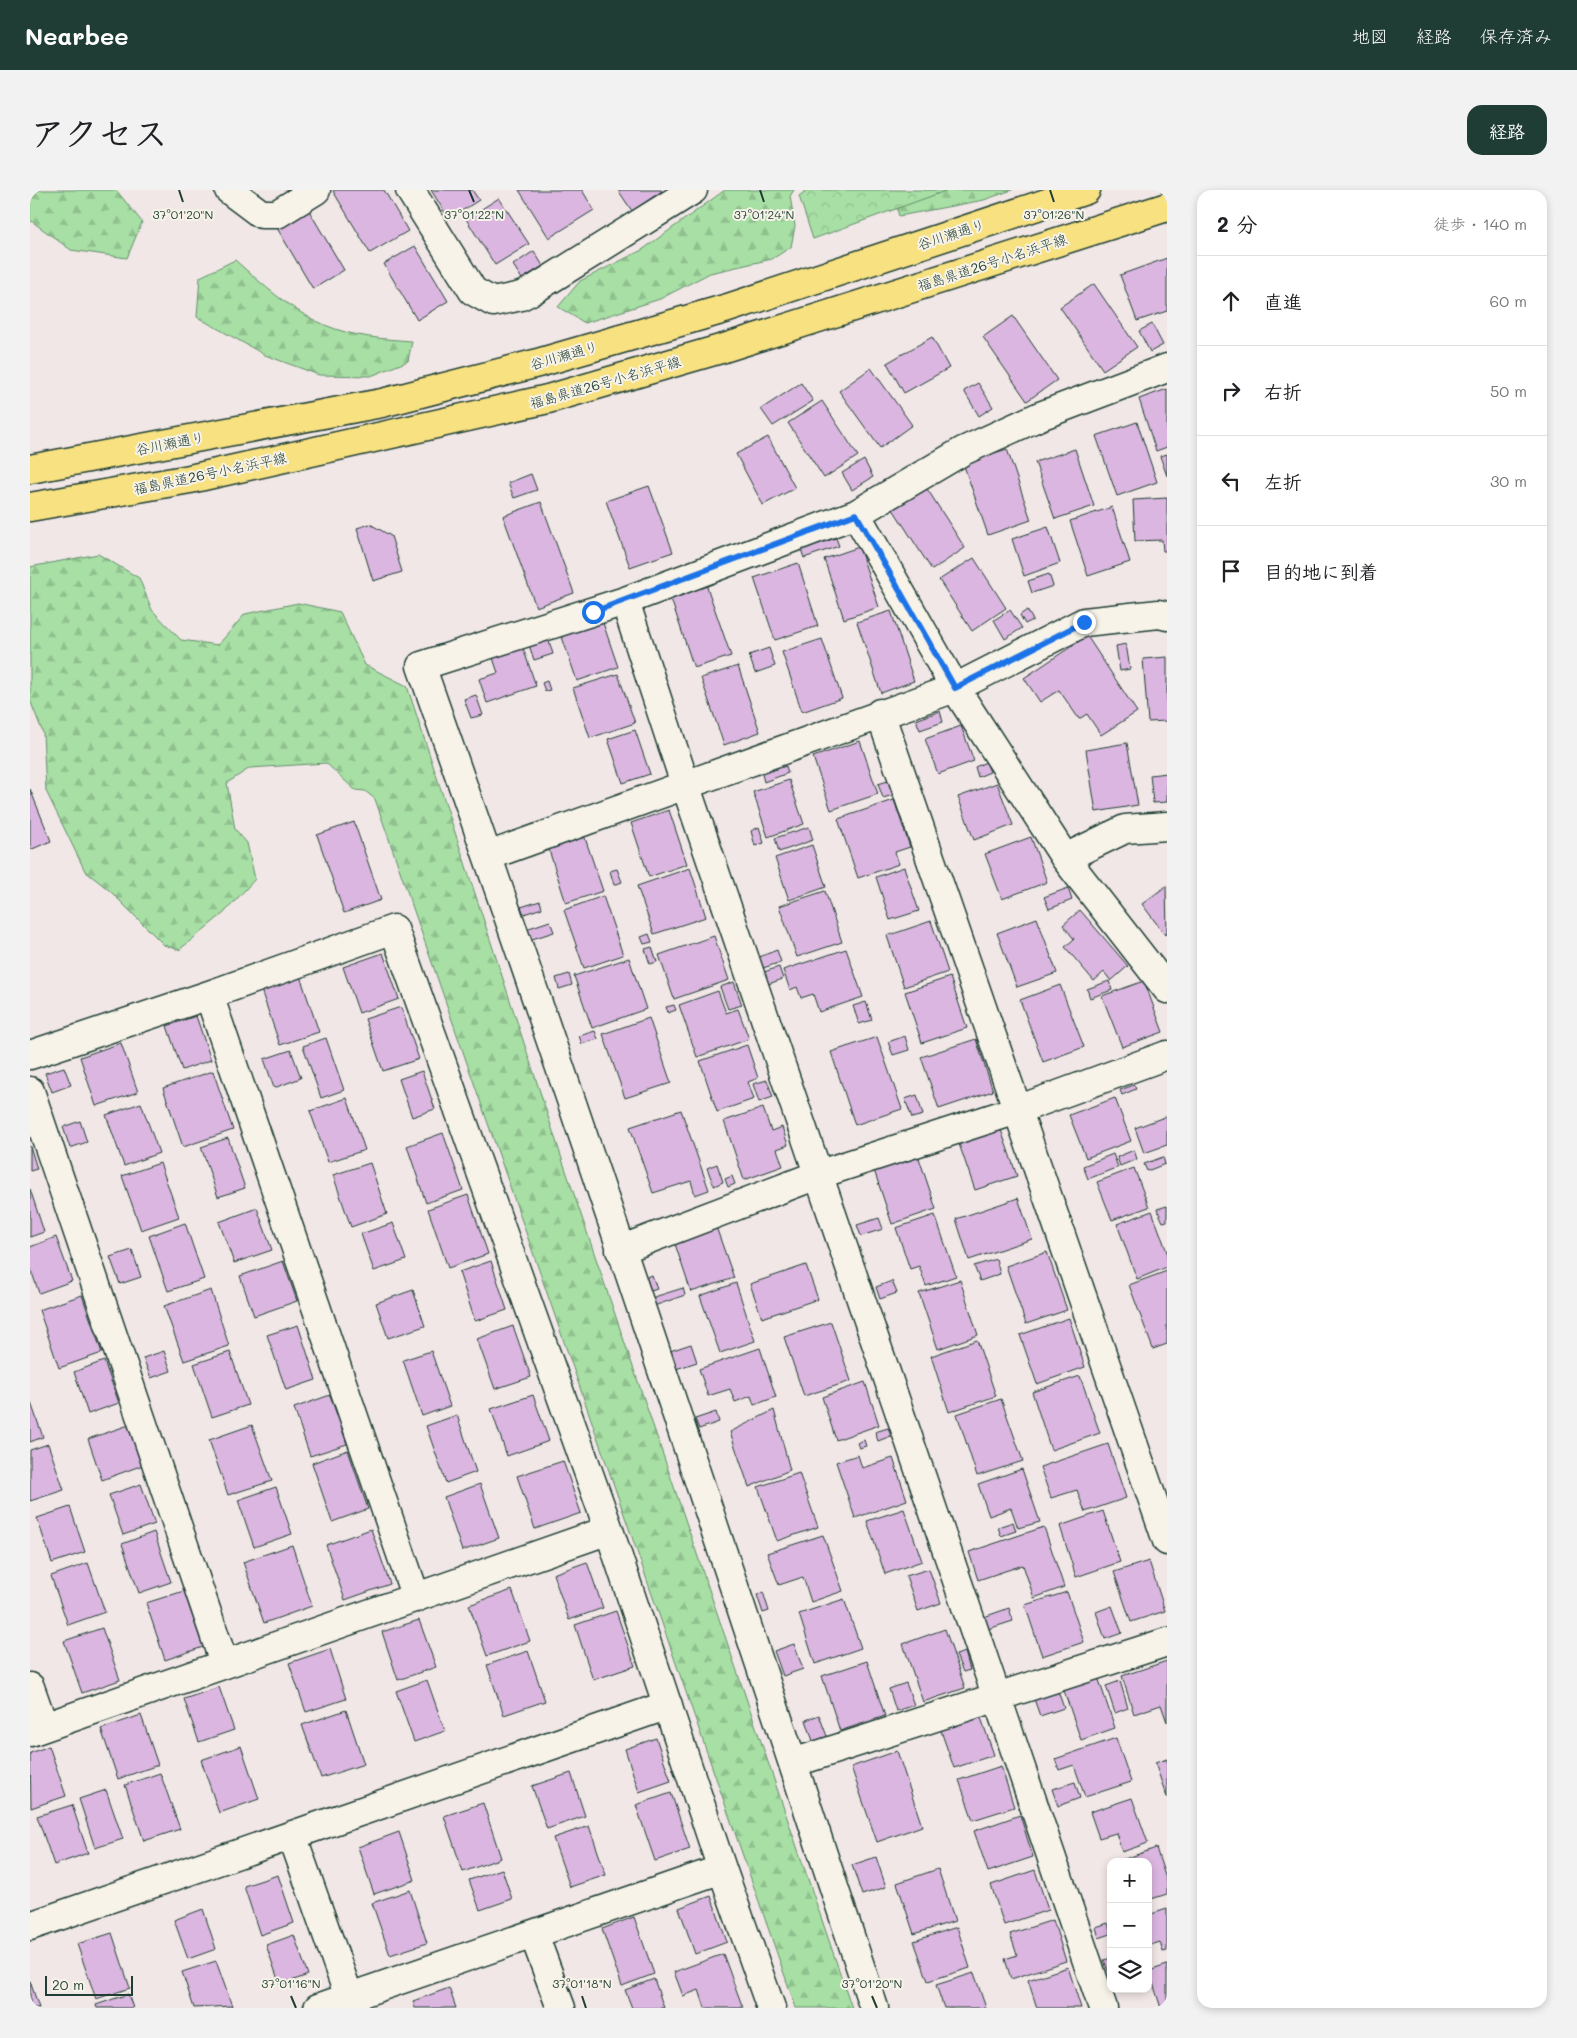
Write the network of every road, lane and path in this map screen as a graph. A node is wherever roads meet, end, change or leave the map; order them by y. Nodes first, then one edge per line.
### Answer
1 (229, 190) edge
2 (316, 190) edge
3 (410, 190) edge
4 (1086, 190) edge
5 (684, 192) edge
6 (1167, 207) edge
7 (1167, 368) edge
8 (30, 469) edge
9 (30, 507) edge
10 (856, 514) junction
11 (625, 601) junction
12 (1167, 616) edge
13 (955, 688) junction
14 (880, 713) junction
15 (685, 784) junction
16 (1167, 826) edge
17 (488, 856) junction
18 (1065, 858) junction
19 (1167, 989) edge
20 (209, 995) junction
21 (30, 1055) edge
22 (1167, 1055) edge
23 (30, 1090) edge
24 (1017, 1110) junction
25 (820, 1174) junction
26 (620, 1250) junction
27 (609, 1530) junction
28 (1167, 1541) edge
29 (416, 1598) junction
30 (1167, 1642) edge
31 (224, 1663) junction
32 (30, 1687) edge
33 (998, 1697) junction
34 (668, 1705) junction
35 (37, 1730) edge
36 (793, 1764) junction
37 (292, 1835) junction
38 (722, 1869) junction
39 (30, 1926) edge
40 (534, 1935) junction
41 (351, 2003) edge
42 (318, 2008) edge
43 (561, 2008) edge
44 (771, 2008) edge
45 (874, 2008) edge
46 (1103, 2008) edge

1 - 2 street
3 - 5 street
4 - 8 main road, 谷川瀬通り
6 - 9 main road, 福島県道26号小名浜平線
7 - 10 street
10 - 11 street
10 - 13 street
11 - 15 street
11 - 17 street
12 - 13 street
13 - 14 street
13 - 18 street
14 - 15 street
14 - 24 street
15 - 17 street
15 - 25 street
16 - 18 street
17 - 26 street
18 - 19 street
20 - 21 street
20 - 27 street
20 - 29 street
22 - 24 street
23 - 31 street
24 - 25 street
24 - 28 street
25 - 26 street
25 - 33 street
26 - 36 street
27 - 29 street
27 - 34 street
29 - 31 street
30 - 33 street
31 - 35 street
32 - 35 street
33 - 36 street
33 - 46 street
34 - 37 street
34 - 38 street
36 - 45 street
37 - 39 street
37 - 41 street
38 - 40 street
38 - 44 street
40 - 41 street
40 - 43 street
41 - 42 street

